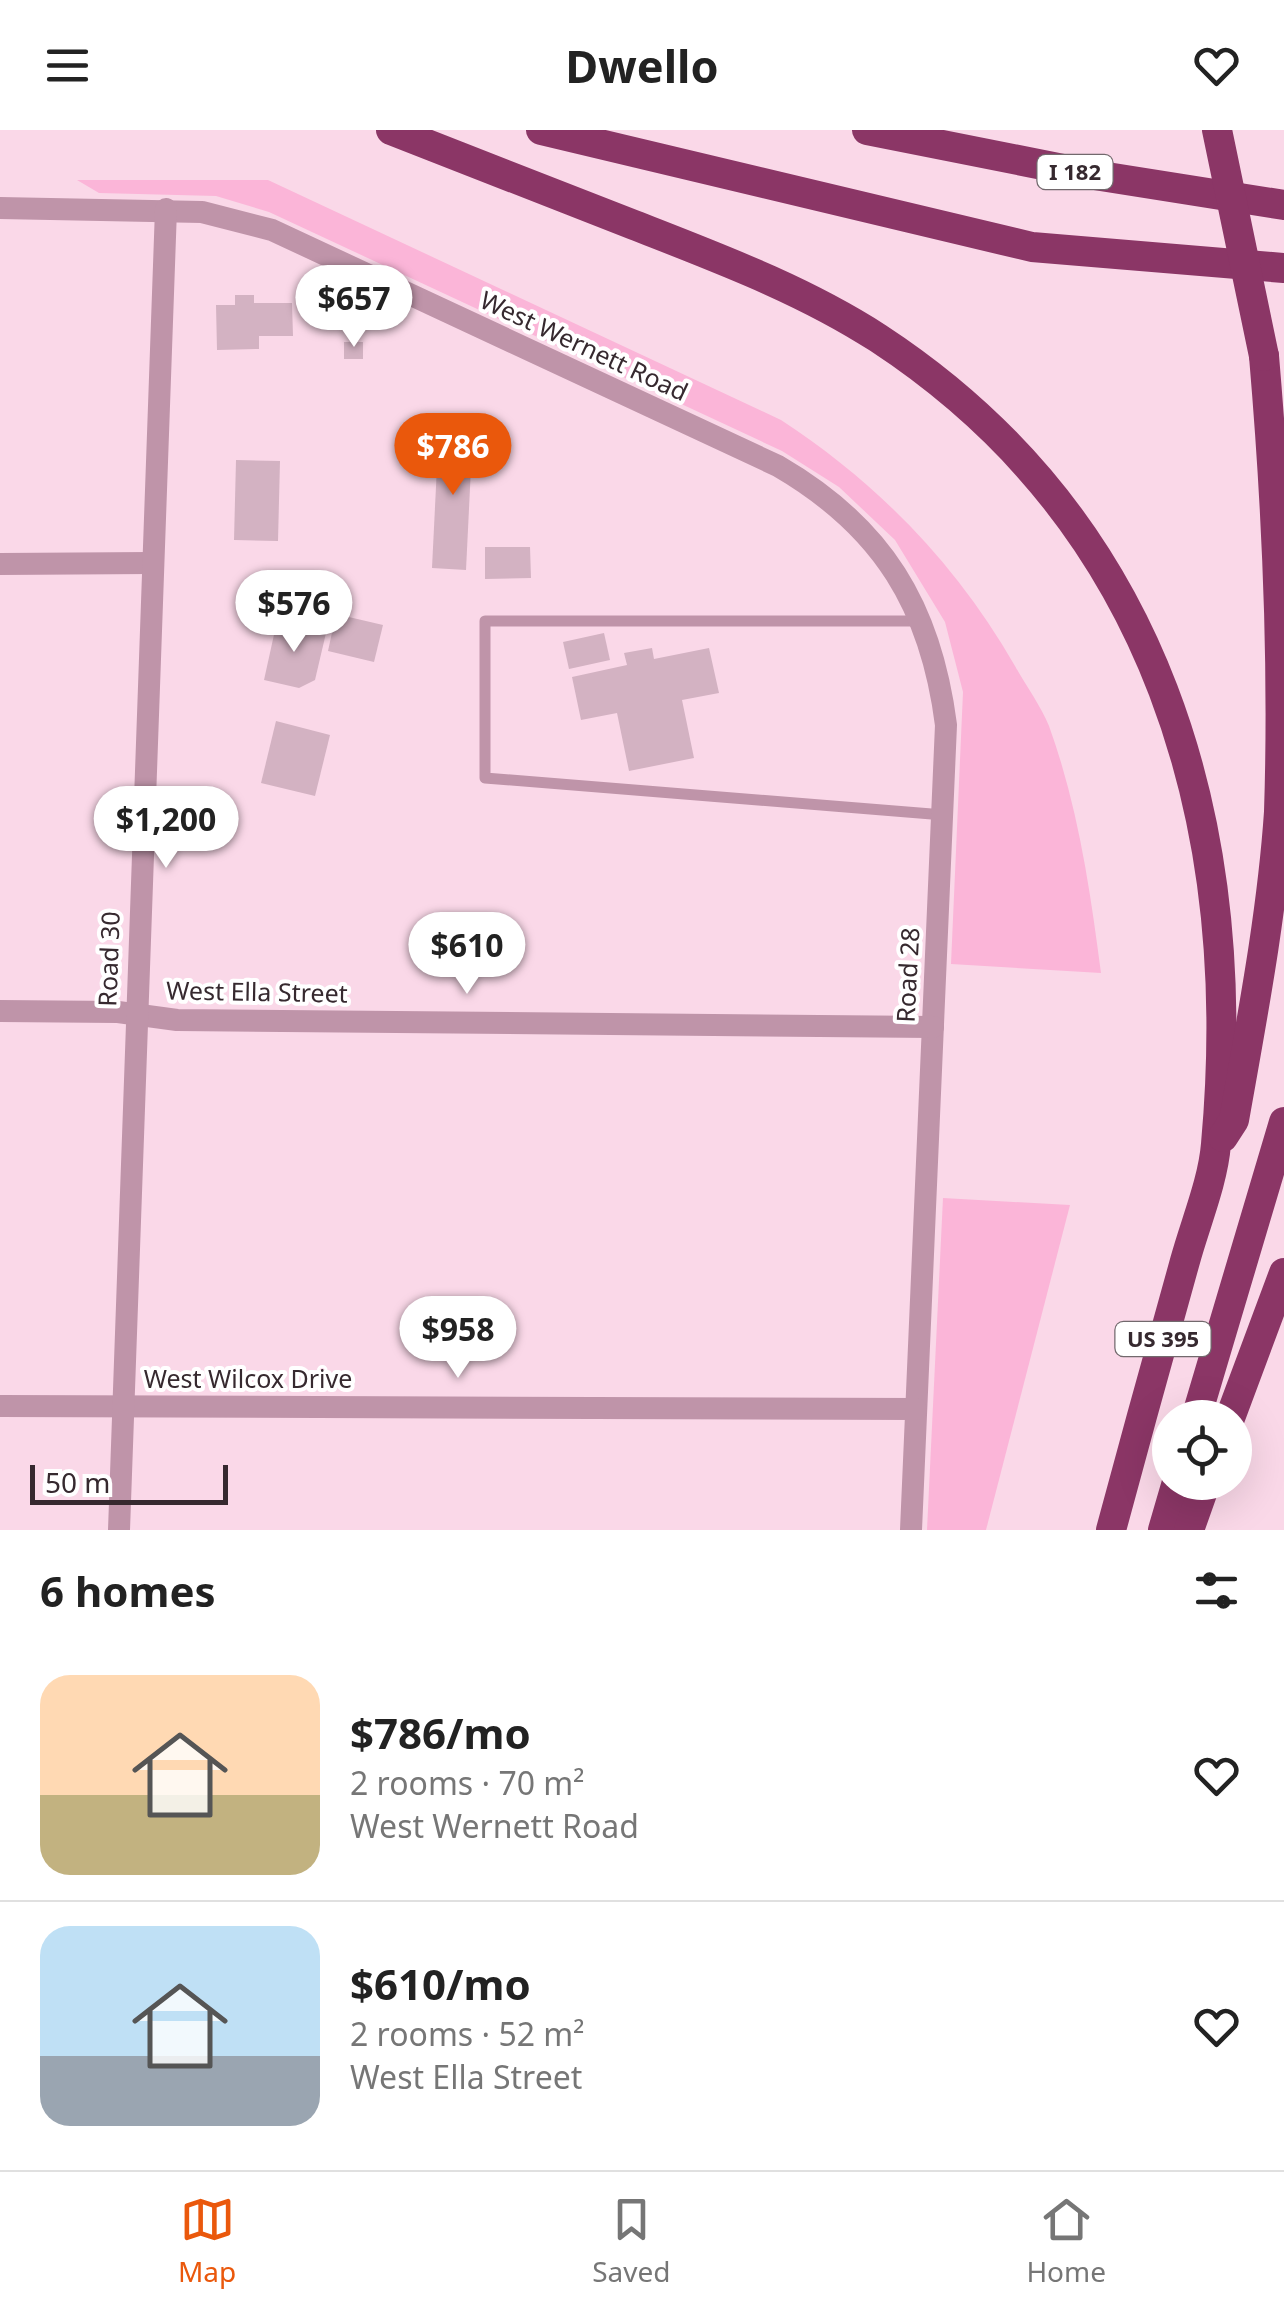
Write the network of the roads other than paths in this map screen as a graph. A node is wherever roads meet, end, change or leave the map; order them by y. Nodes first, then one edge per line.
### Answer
1 (391, 130) edge
2 (541, 130) edge
3 (867, 130) edge
4 (1217, 130) edge
5 (1284, 205) edge
6 (0, 208) edge
7 (166, 209) junction
8 (1284, 268) edge
9 (795, 476) joint
10 (152, 563) junction
11 (0, 564) edge
12 (922, 621) junction
13 (944, 815) junction
14 (0, 1011) edge
15 (134, 1014) junction
16 (933, 1028) junction
17 (1284, 1122) edge
18 (1216, 1148) junction
19 (1284, 1273) edge
20 (1201, 1400) edge
21 (1237, 1400) edge
22 (0, 1406) edge
23 (123, 1406) junction
24 (916, 1409) junction
25 (1172, 1500) edge
26 (1200, 1500) edge
27 (119, 1530) edge
28 (911, 1530) edge
29 (1110, 1530) edge
30 (1163, 1530) edge
31 (1189, 1530) edge

1 - 18 highway
2 - 8 highway
3 - 5 highway, I 182
4 - 18 highway, US 395, bridge
6 - 7 street, West Wernett Road
7 - 9 street, West Wernett Road
7 - 10 street, Road 30
9 - 12 street, Road 28
10 - 11 street
10 - 15 street, Road 30
12 - 13 street, Road 28
12 - 13 lane
13 - 16 street, Road 28
14 - 15 street, West Ella Street
15 - 16 street, West Ella Street
15 - 23 street, Road 30
16 - 24 street, Road 28
17 - 20 highway
18 - 29 highway, US 395
19 - 21 highway
22 - 23 street, West Wilcox Drive
23 - 24 street, West Wilcox Drive
23 - 27 street, Road 30
24 - 28 street, Road 28
25 - 30 highway
26 - 31 highway

